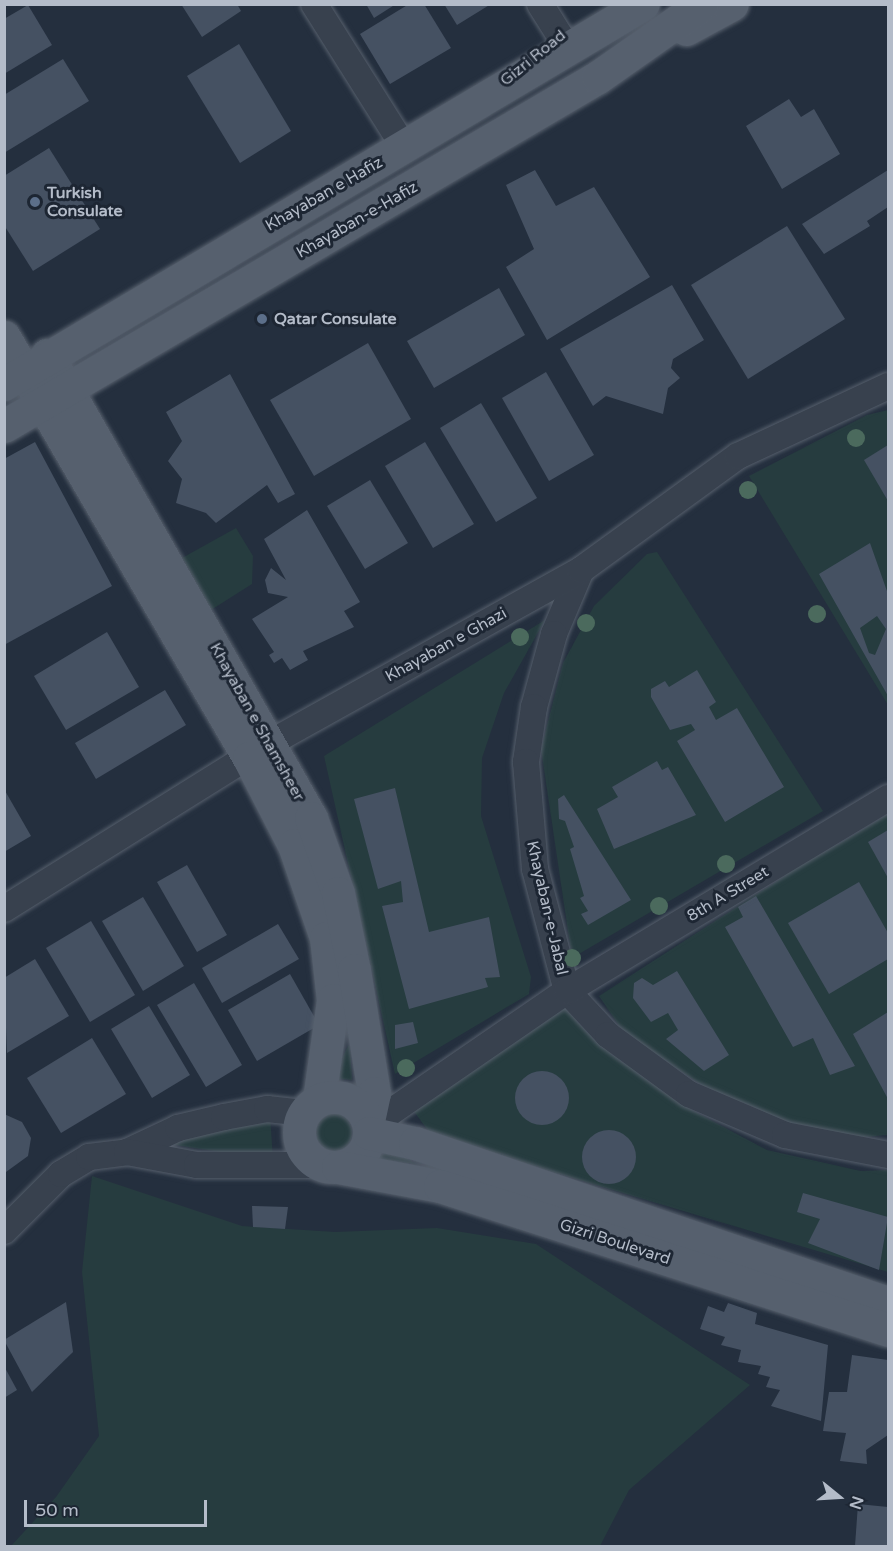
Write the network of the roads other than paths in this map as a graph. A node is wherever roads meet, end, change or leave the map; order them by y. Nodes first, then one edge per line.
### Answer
1 (314, 4) edge
2 (540, 4) edge
3 (602, 4) edge
4 (643, 4) edge
5 (702, 4) edge
6 (732, 4) edge
7 (561, 45) junction
8 (598, 77) junction
9 (464, 113) joint
10 (404, 147) junction
11 (4, 337) edge
12 (26, 370) edge
13 (888, 386) edge
14 (54, 396) junction
15 (4, 426) edge
16 (581, 570) junction
17 (260, 751) junction
18 (888, 798) edge
19 (4, 909) edge
20 (567, 991) junction
21 (311, 1106) junction
22 (369, 1127) junction
23 (127, 1152) junction
24 (888, 1155) edge
25 (330, 1166) junction
26 (4, 1231) edge
27 (888, 1303) edge
28 (888, 1330) edge

1 - 10 street
2 - 7 street
3 - 7 main road, Gizri Road
4 - 7 main road
5 - 8 main road, Khayaban-e-Hafiz
6 - 8 main road
7 - 9 main road, Gizri Road
8 - 14 main road, Khayaban-e-Hafiz
9 - 10 main road, Khayaban e Hafiz
10 - 12 main road, Khayaban e Hafiz
11 - 12 main road, Khayaban e Shamsheer
12 - 14 main road, Khayaban e Shamsheer
13 - 16 street, Khayaban e Ghazi
14 - 15 main road, Khayaban-e-Hafiz
14 - 17 main road, Khayaban e Shamsheer
16 - 17 street, Khayaban e Ghazi
16 - 20 street, Khayaban-e-Jabal
17 - 19 street, Khayaban e Ghazi
17 - 21 main road, Khayaban e Shamsheer
17 - 22 main road, Khayaban e Shamsheer
18 - 20 street, 8th A Street
20 - 22 street, 8th A Street
20 - 24 street, Khayaban-e-Jabal
21 - 22 main road
21 - 23 street
21 - 25 main road
22 - 25 main road
22 - 27 main road, Gizri Boulevard
23 - 25 street
23 - 26 street
25 - 28 main road, Gizri Boulevard

